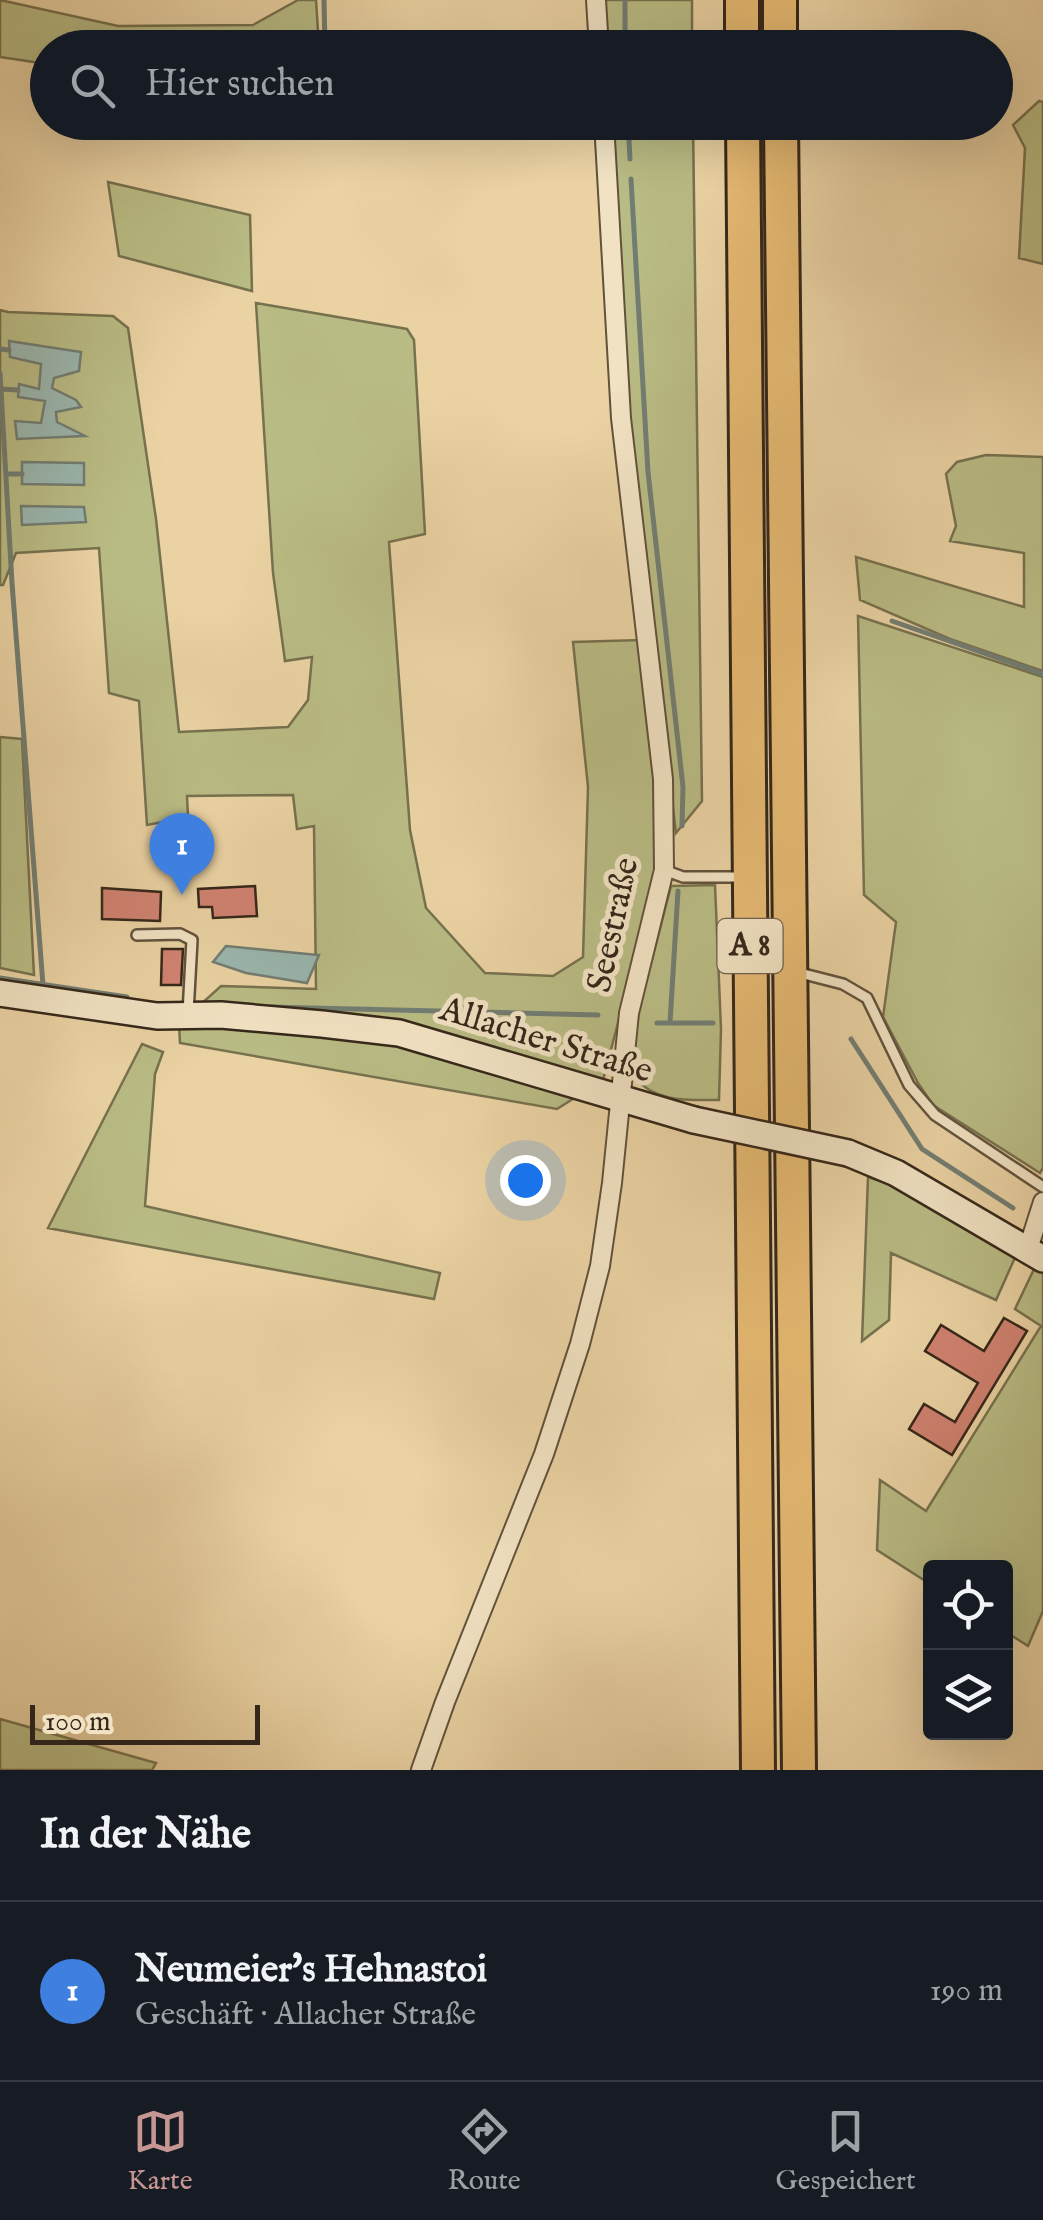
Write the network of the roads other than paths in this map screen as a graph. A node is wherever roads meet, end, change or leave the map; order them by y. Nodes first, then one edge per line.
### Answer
1 (596, 0) edge
2 (742, 0) edge
3 (780, 0) edge
4 (598, 30) edge
5 (742, 30) edge
6 (780, 30) edge
7 (605, 140) edge
8 (743, 140) edge
9 (782, 140) edge
10 (664, 870) junction
11 (750, 878) junction
12 (137, 935) dead end
13 (791, 971) junction
14 (0, 993) edge
15 (188, 1016) junction
16 (619, 1100) junction
17 (1043, 1187) edge
18 (1043, 1202) edge
19 (1036, 1254) edge
20 (421, 1770) edge
21 (758, 1770) edge
22 (799, 1770) edge

1 - 4 street
2 - 5 highway
3 - 6 highway
7 - 10 street, Seestraße
8 - 11 highway, A 8
9 - 13 highway, A 8
10 - 11 lane
10 - 16 street, Seestraße
11 - 21 highway, A 8
12 - 15 lane
13 - 17 lane
13 - 22 highway, A 8
14 - 15 street, Allacher Straße
15 - 16 street, Allacher Straße
16 - 19 street, Allacher Straße, bridge
16 - 20 street, Seestraße
18 - 19 street

